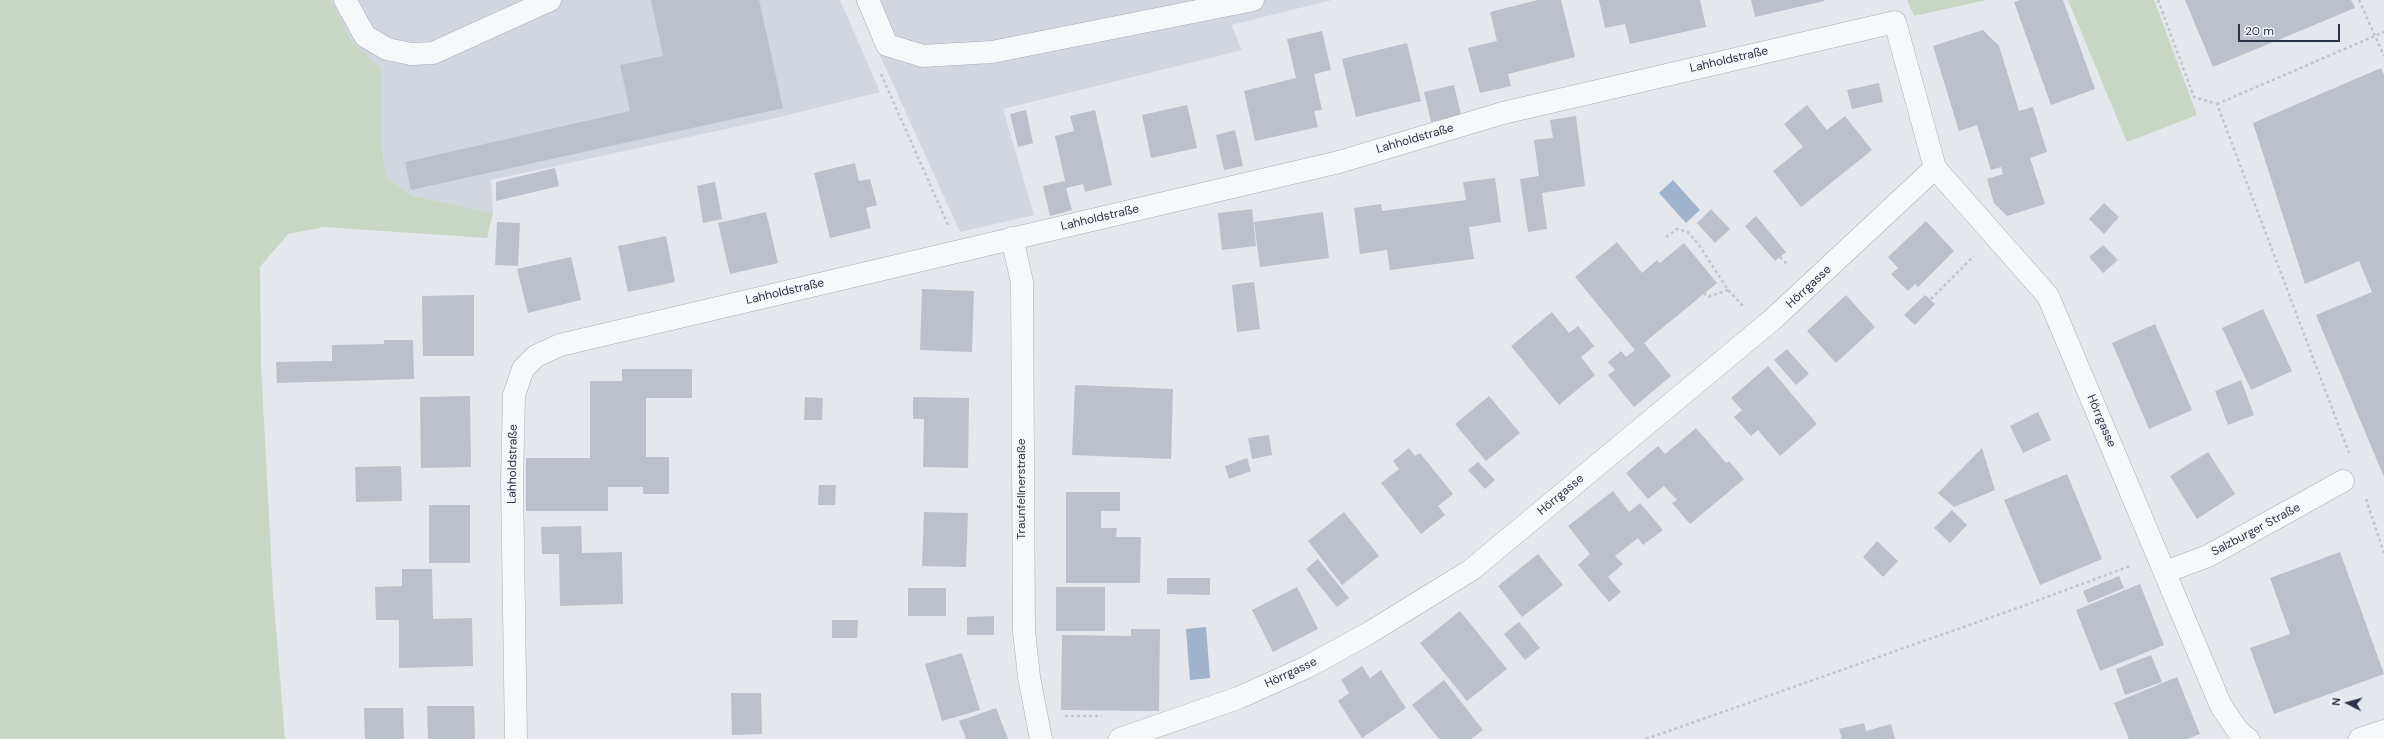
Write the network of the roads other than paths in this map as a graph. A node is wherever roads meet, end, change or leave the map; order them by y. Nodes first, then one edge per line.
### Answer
1 (345, 0) edge
2 (550, 0) edge
3 (868, 0) edge
4 (1253, 0) edge
5 (1935, 168) junction
6 (1012, 238) junction
7 (2343, 481) dead end
8 (2161, 564) junction
9 (2384, 731) edge
10 (516, 739) edge
11 (1041, 739) edge
12 (1120, 739) edge
13 (2248, 739) edge
14 (2360, 739) edge

1 - 2 street
3 - 4 street
5 - 6 street, Lahholdstraße
5 - 8 street, Hörrgasse
5 - 12 street, Hörrgasse
6 - 10 street, Lahholdstraße
6 - 11 street, Traunfellnerstraße
7 - 8 street, Salzburger Straße
8 - 13 street, Hörrgasse
9 - 14 street

